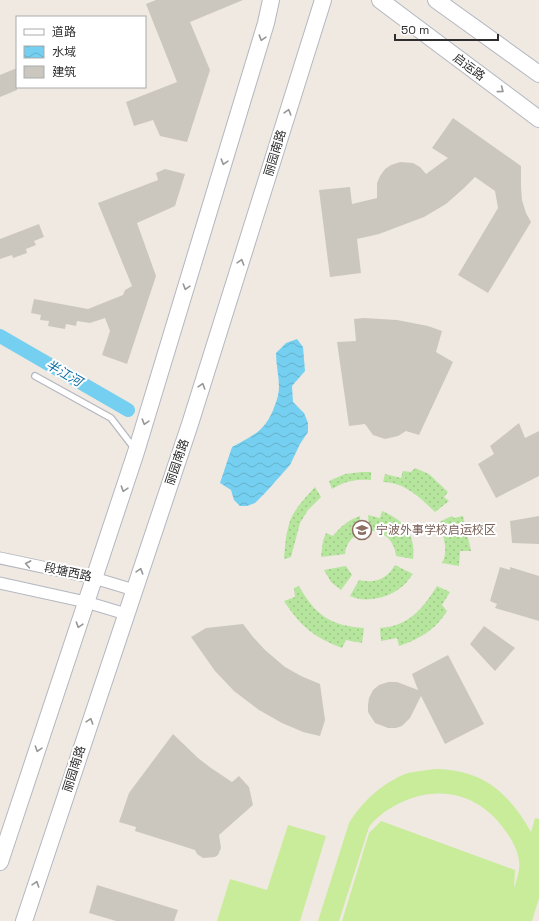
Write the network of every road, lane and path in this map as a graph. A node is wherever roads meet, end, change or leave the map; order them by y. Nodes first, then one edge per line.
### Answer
1 (272, 0) edge
2 (323, 0) edge
3 (380, 0) edge
4 (436, 0) edge
5 (539, 74) edge
6 (539, 119) edge
7 (35, 376) dead end
8 (136, 452) junction
9 (0, 558) edge
10 (94, 578) junction
11 (0, 583) edge
12 (134, 590) junction
13 (86, 602) junction
14 (126, 614) junction
15 (0, 862) edge
16 (24, 921) edge

1 -> 8 main road
12 -> 2 main road, 丽园南路
3 -> 6 main road, 启运路
4 - 5 main road
7 - 8 lane
8 -> 10 main road
10 -> 9 street, 段塘西路
10 - 12 street, 段塘西路
10 - 13 main road
11 - 13 street
12 - 14 main road, 丽园南路
13 - 14 street
13 -> 15 main road
16 -> 14 main road, 丽园南路

